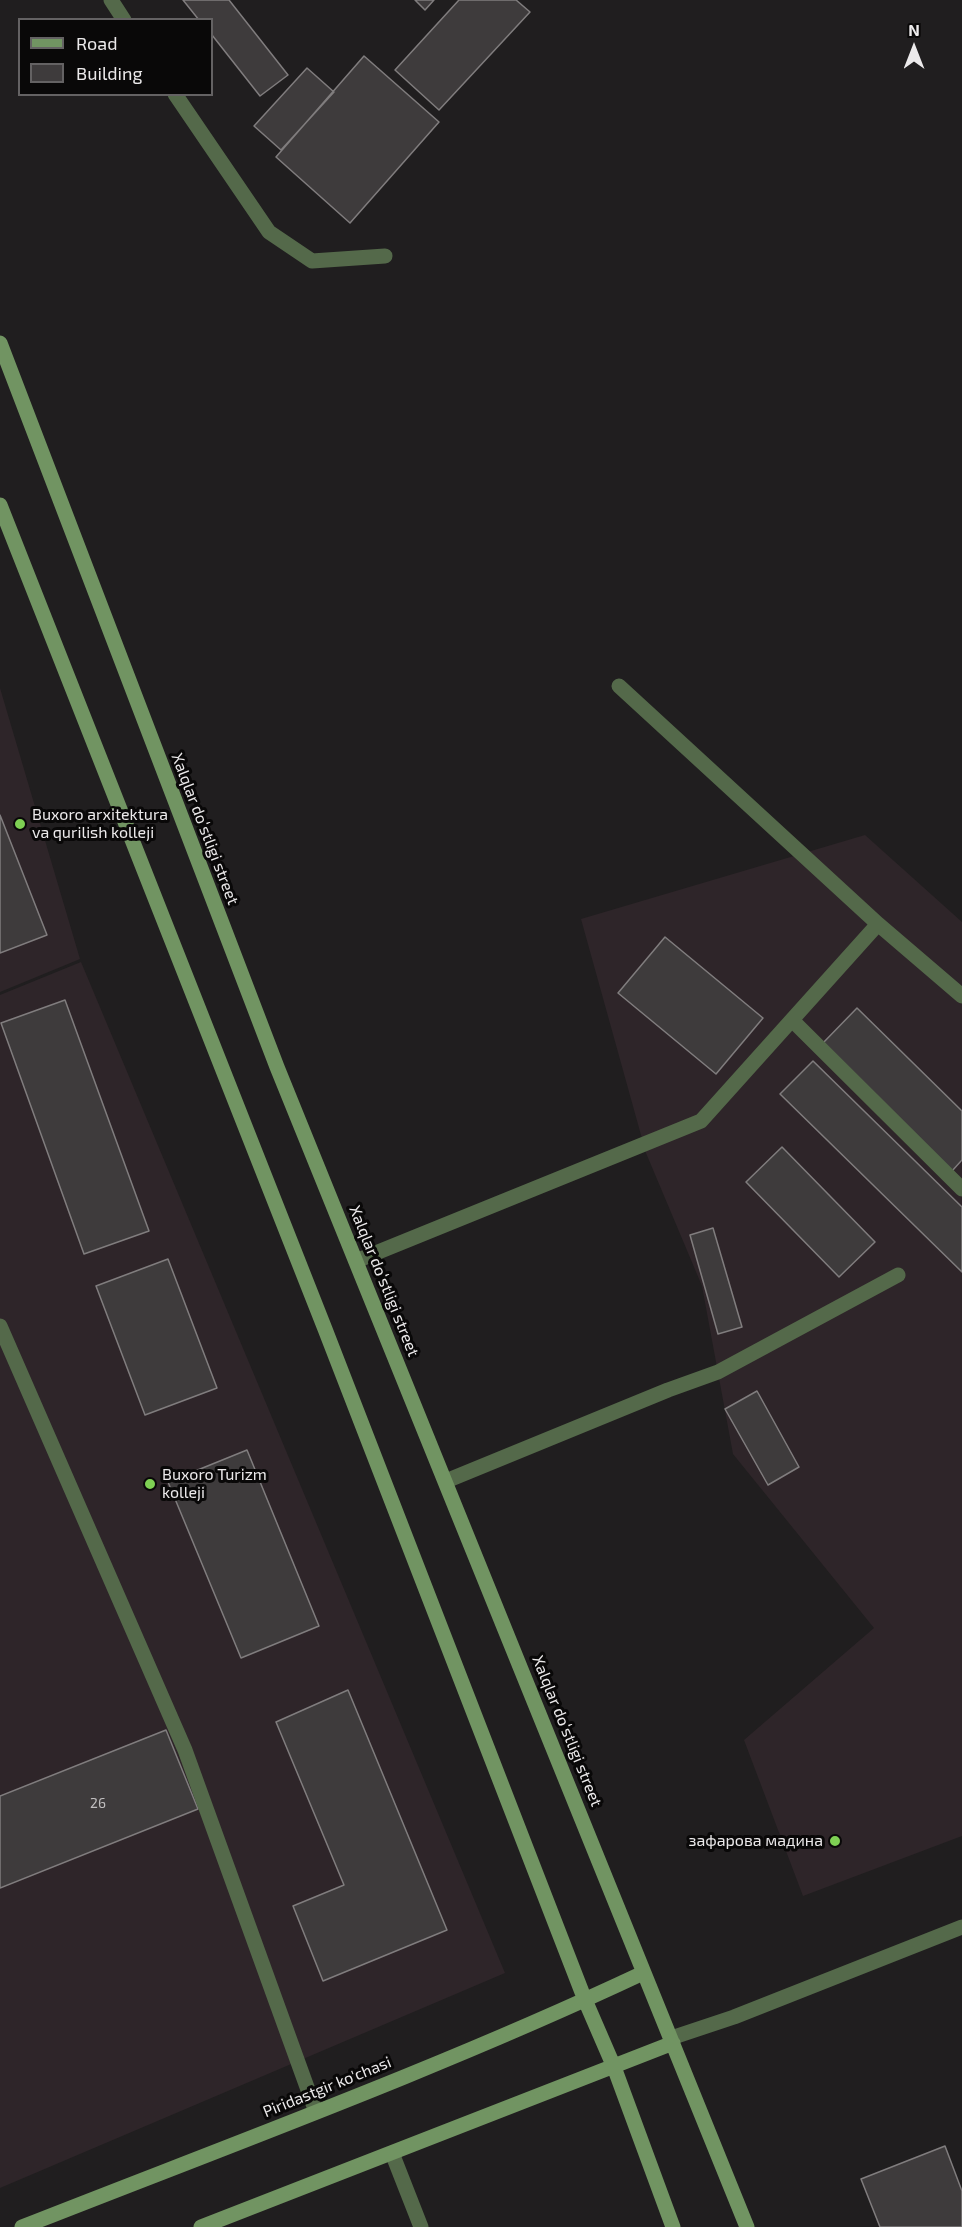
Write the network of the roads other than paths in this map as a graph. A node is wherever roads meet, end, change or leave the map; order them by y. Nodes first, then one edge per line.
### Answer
1 (111, 0) edge
2 (123, 18) edge
3 (176, 96) edge
4 (385, 256) dead end
5 (0, 343) edge
6 (0, 505) edge
7 (619, 686) dead end
8 (878, 924) junction
9 (962, 996) edge
10 (792, 1020) junction
11 (962, 1189) edge
12 (356, 1261) junction
13 (898, 1275) dead end
14 (0, 1326) edge
15 (446, 1481) junction
16 (962, 1927) edge
17 (643, 1973) junction
18 (585, 2000) junction
19 (672, 2041) junction
20 (614, 2067) junction
21 (315, 2112) junction
22 (392, 2153) junction
23 (22, 2227) edge
24 (201, 2227) edge
25 (421, 2227) edge
26 (673, 2227) edge
27 (747, 2227) edge

1 - 2 street
3 - 4 street
5 - 12 main road, Xalqlar doʻstligi street
6 - 18 main road
7 - 8 street
8 - 9 street
8 - 10 street
10 - 11 street
10 - 12 street
12 - 15 main road, Xalqlar doʻstligi street
13 - 15 street
14 - 21 street
15 - 17 main road, Xalqlar doʻstligi street
16 - 19 street
17 - 18 main road, Piridastgir ko'chasi
17 - 19 main road, Xalqlar doʻstligi street
18 - 20 main road
18 - 21 main road, Piridastgir ko'chasi
19 - 20 main road
19 - 27 main road, Xalqlar doʻstligi street
20 - 22 main road
20 - 26 main road
21 - 23 main road, Piridastgir ko'chasi
22 - 24 main road
22 - 25 street

